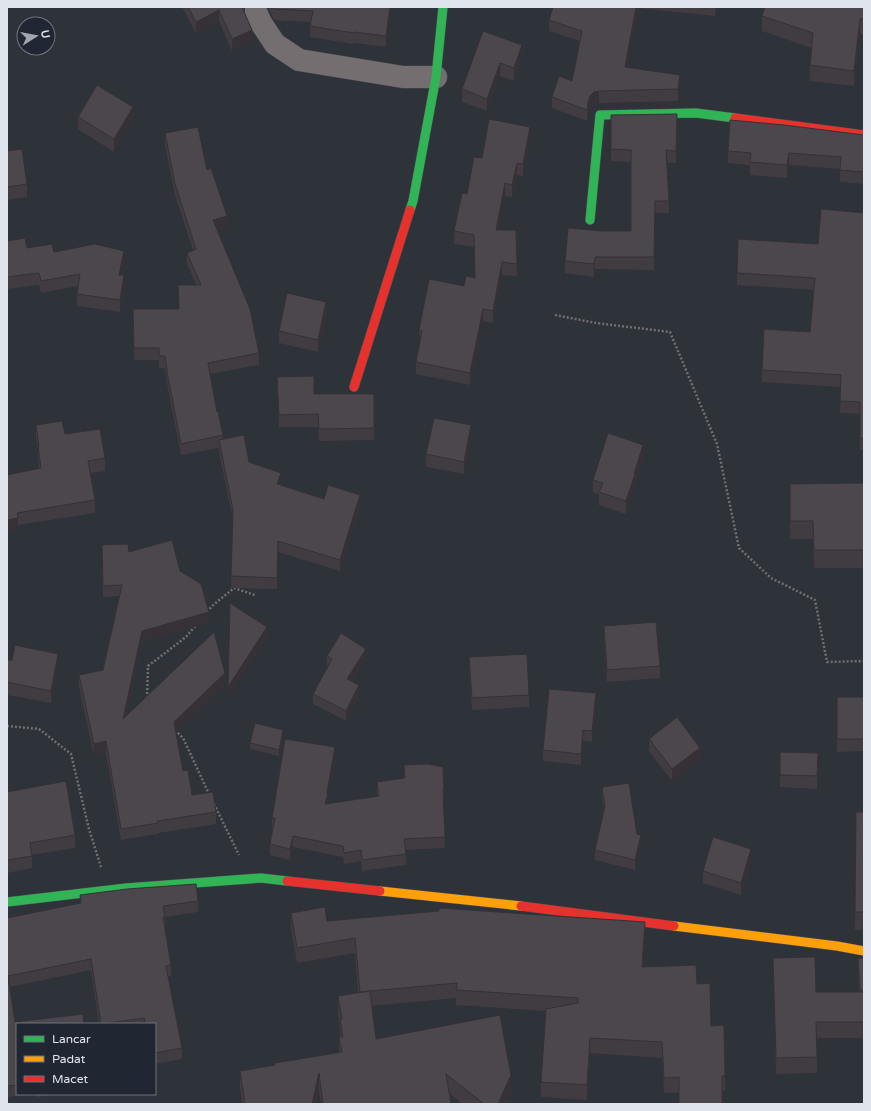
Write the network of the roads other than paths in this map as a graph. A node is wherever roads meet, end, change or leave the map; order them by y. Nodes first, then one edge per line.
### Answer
1 (254, 7) edge
2 (443, 7) edge
3 (436, 77) junction
4 (864, 135) edge
5 (590, 220) dead end
6 (354, 387) dead end
7 (7, 902) edge
8 (864, 951) edge

1 - 3 street
2 - 3 street
3 - 6 street
4 - 5 street
7 - 8 street

